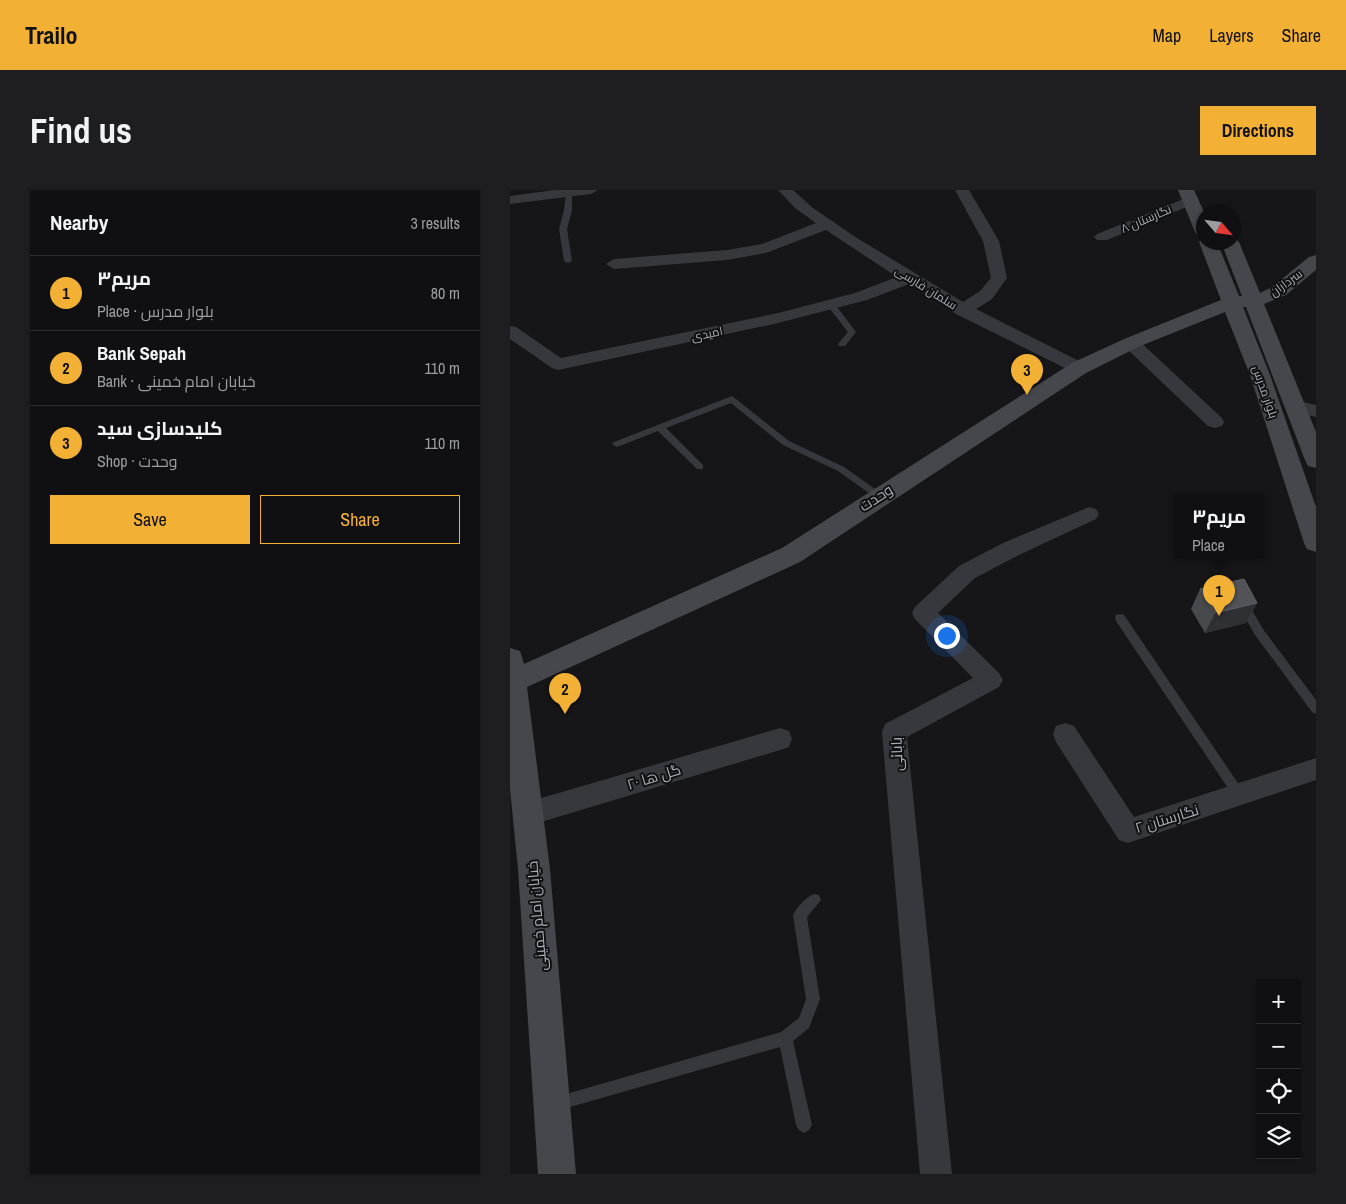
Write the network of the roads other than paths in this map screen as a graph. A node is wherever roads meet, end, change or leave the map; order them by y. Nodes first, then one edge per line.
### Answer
1 (590, 190) edge
2 (785, 190) edge
3 (962, 190) edge
4 (569, 192) junction
5 (1188, 195) edge
6 (510, 200) edge
7 (1196, 214) edge
8 (828, 224) junction
9 (1102, 237) dead end
10 (1213, 250) edge
11 (1232, 250) edge
12 (568, 261) dead end
13 (1316, 261) edge
14 (614, 264) dead end
15 (909, 278) junction
16 (1243, 301) junction
17 (831, 305) junction
18 (962, 310) junction
19 (510, 331) edge
20 (1131, 343) junction
21 (842, 344) dead end
22 (1078, 368) junction
23 (1295, 406) junction
24 (1316, 411) edge
25 (1215, 422) dead end
26 (659, 427) junction
27 (617, 444) dead end
28 (1316, 460) edge
29 (700, 467) dead end
30 (879, 496) junction
31 (1089, 514) dead end
32 (1316, 543) edge
33 (1234, 589) edge
34 (1120, 618) dead end
35 (511, 674) edge
36 (1316, 709) edge
37 (1065, 734) dead end
38 (780, 739) dead end
39 (1316, 769) edge
40 (1240, 796) junction
41 (528, 814) junction
42 (814, 900) dead end
43 (784, 1038) junction
44 (552, 1105) junction
45 (804, 1124) dead end
46 (557, 1174) edge
47 (936, 1174) edge

1 - 4 street
2 - 8 street, سلمان فارسی
3 - 18 street
4 - 6 street
4 - 12 lane
5 - 7 main road
5 - 9 street, نگارستان ۸
8 - 14 street
8 - 15 street, سلمان فارسی
10 - 16 main road, بلوار مدرس
11 - 16 main road
13 - 16 main road, سرداران
15 - 17 street, امیدی
15 - 18 street, سلمان فارسی
16 - 20 main road, وحدت
16 - 23 main road, بلوار مدرس
16 - 32 main road, بلوار مدرس
17 - 19 street, امیدی
17 - 21 lane
18 - 22 street, سلمان فارسی
20 - 22 main road, وحدت
20 - 25 street
22 - 30 main road, وحدت
23 - 24 street
23 - 28 main road, بلوار مدرس
26 - 27 lane
26 - 29 lane
26 - 30 lane
30 - 35 main road, وحدت
31 - 47 street, بابائی
33 - 36 lane
34 - 40 lane
35 - 41 main road, خیابان امام خمینی
37 - 40 street, نگارستان ۲
38 - 41 street, گل ها ۲۰
39 - 40 street, نگارستان ۲
41 - 44 main road, خیابان امام خمینی
42 - 43 lane
43 - 44 lane
43 - 45 lane
44 - 46 main road, خیابان امام خمینی

